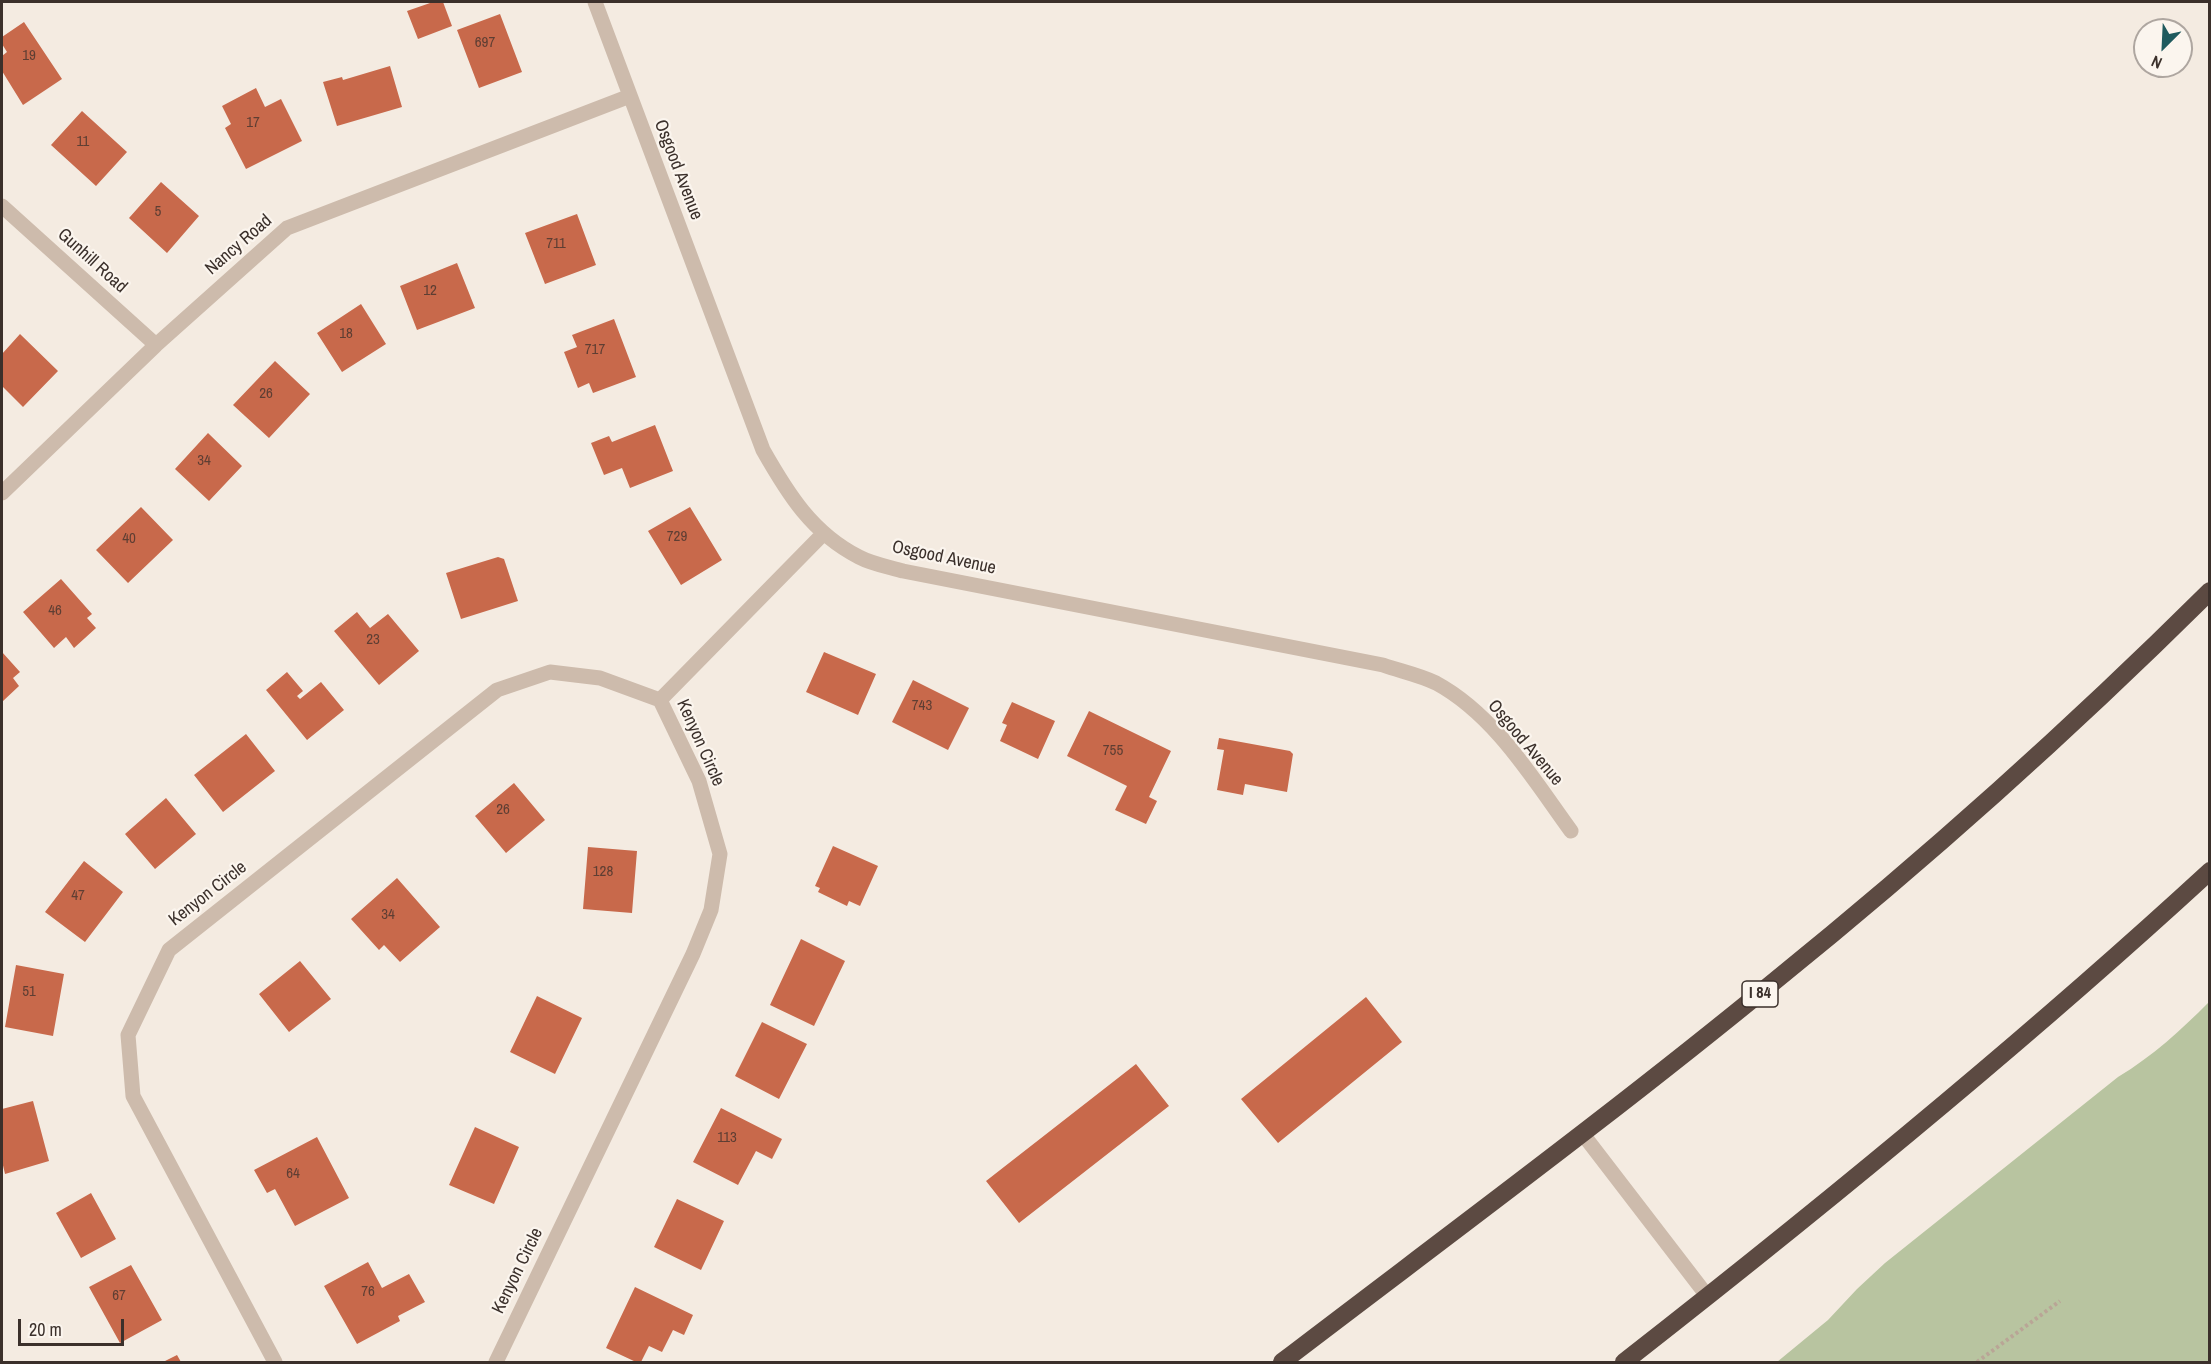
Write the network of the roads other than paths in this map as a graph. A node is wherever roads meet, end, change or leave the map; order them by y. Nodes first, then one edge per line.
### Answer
1 (595, 2) edge
2 (630, 96) junction
3 (2, 206) edge
4 (156, 345) junction
5 (2, 493) edge
6 (823, 534) junction
7 (2210, 591) edge
8 (660, 700) junction
9 (1571, 831) dead end
10 (2210, 871) edge
11 (1582, 1133) junction
12 (1708, 1297) junction
13 (275, 1362) edge
14 (496, 1362) edge
15 (1282, 1362) edge
16 (1624, 1362) edge

1 - 2 street, Osgood Avenue
2 - 4 street, Nancy Road
2 - 6 street, Osgood Avenue
3 - 4 street, Gunhill Road
4 - 5 street, Nancy Road
6 - 8 street, Kenyon Circle
6 - 9 street, Osgood Avenue
7 - 11 highway, I 84
8 - 13 street, Kenyon Circle
8 - 14 street, Kenyon Circle
10 - 12 highway
11 - 12 street
11 - 15 highway, I 84
12 - 16 highway

